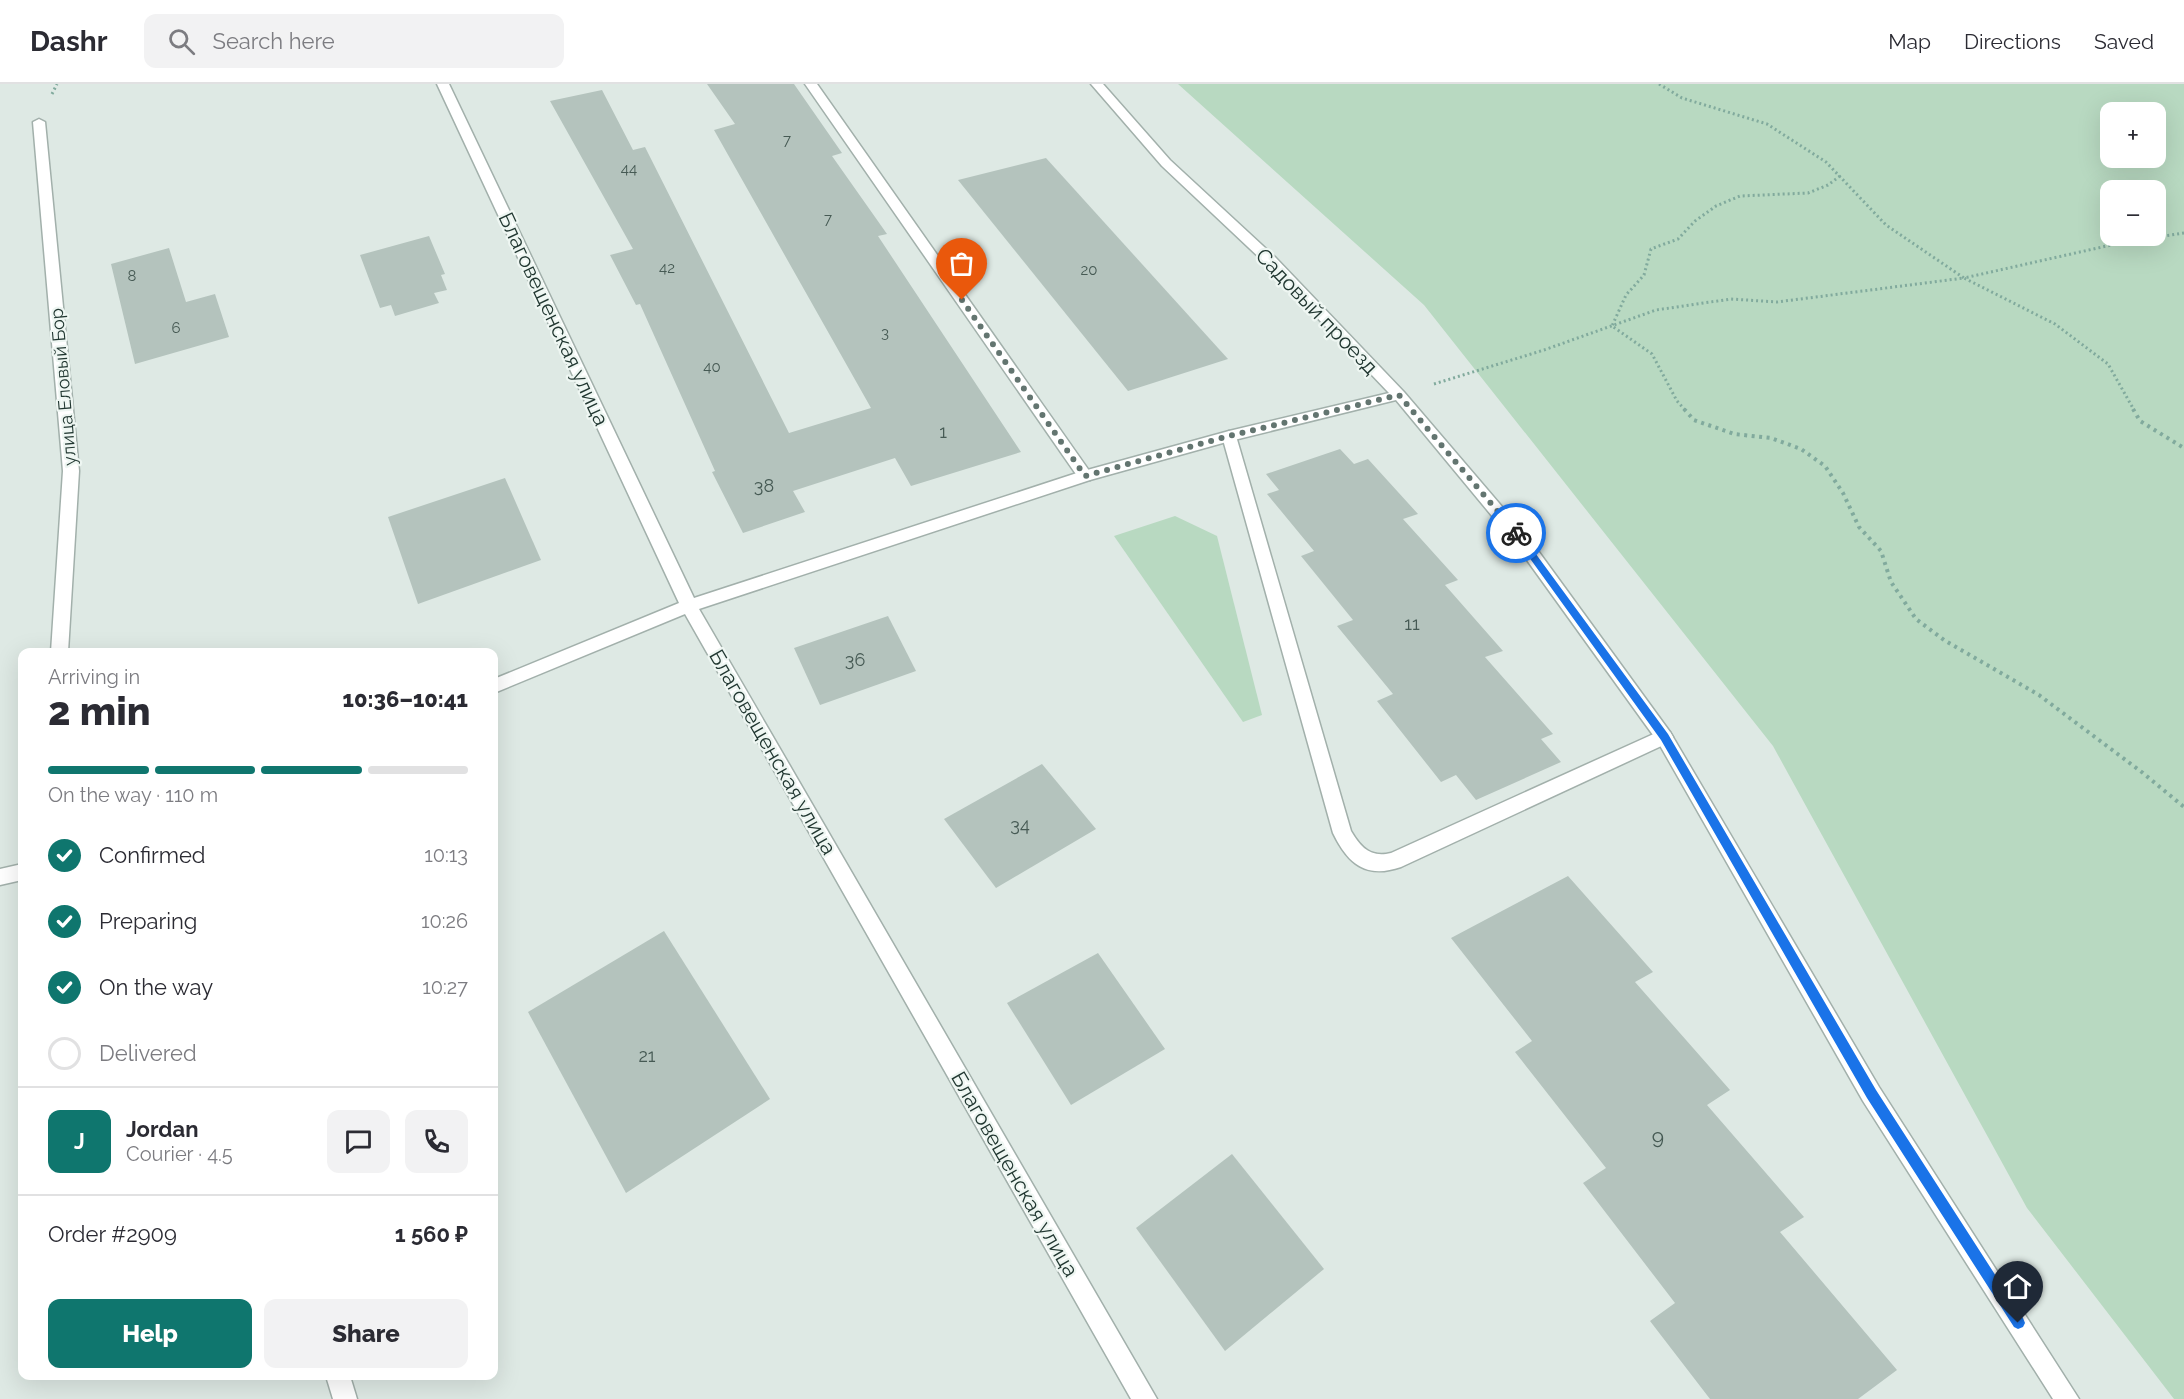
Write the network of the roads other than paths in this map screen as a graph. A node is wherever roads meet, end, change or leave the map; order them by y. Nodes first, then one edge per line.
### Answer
1 (443, 84) edge
2 (811, 84) edge
3 (1097, 84) edge
4 (39, 122) dead end
5 (1399, 395) junction
6 (1229, 436) junction
7 (1085, 476) junction
8 (689, 606) junction
9 (60, 648) edge
10 (498, 684) edge
11 (1664, 737) junction
12 (18, 873) edge
13 (0, 877) edge
14 (339, 1380) edge
15 (345, 1399) edge
16 (1145, 1399) edge
17 (2067, 1399) edge

1 - 8 street, Благовещенская улица
2 - 7 street
3 - 5 street, Садовый проезд
4 - 9 street, улица Еловый Бор
5 - 6 street
5 - 11 street, Садовый проезд
6 - 7 street
6 - 11 street
7 - 8 street
8 - 10 street
8 - 16 street, Благовещенская улица
11 - 17 street, Садовый проезд
12 - 13 street
14 - 15 street

